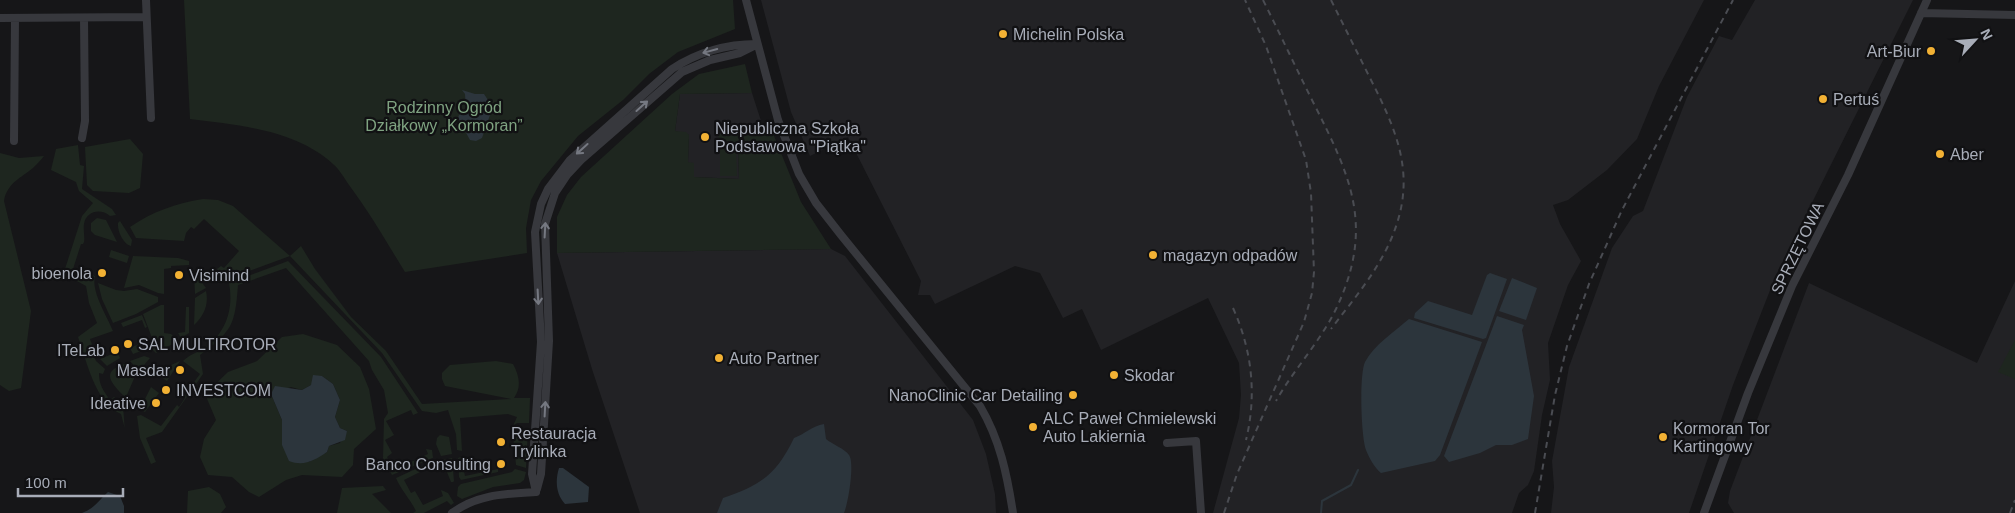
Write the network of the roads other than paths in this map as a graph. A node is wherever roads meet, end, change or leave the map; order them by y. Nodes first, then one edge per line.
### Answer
1 (146, 0) edge
2 (746, 0) edge
3 (1927, 0) edge
4 (1921, 13) junction
5 (2015, 15) edge
6 (146, 17) junction
7 (0, 18) edge
8 (15, 18) junction
9 (84, 18) junction
10 (757, 44) junction
11 (151, 118) dead end
12 (82, 138) dead end
13 (14, 141) dead end
14 (1167, 443) dead end
15 (452, 513) edge
16 (1013, 513) edge
17 (1201, 513) edge
18 (1704, 513) edge

1 - 6 street
2 - 10 street
3 - 4 street, SPRZĘTOWA
4 - 5 street
4 - 18 street, SPRZĘTOWA
6 - 9 street
6 - 11 street
7 - 8 street
8 - 9 street
8 - 13 street
9 - 12 street
10 - 15 street
10 - 16 street
14 - 17 street

